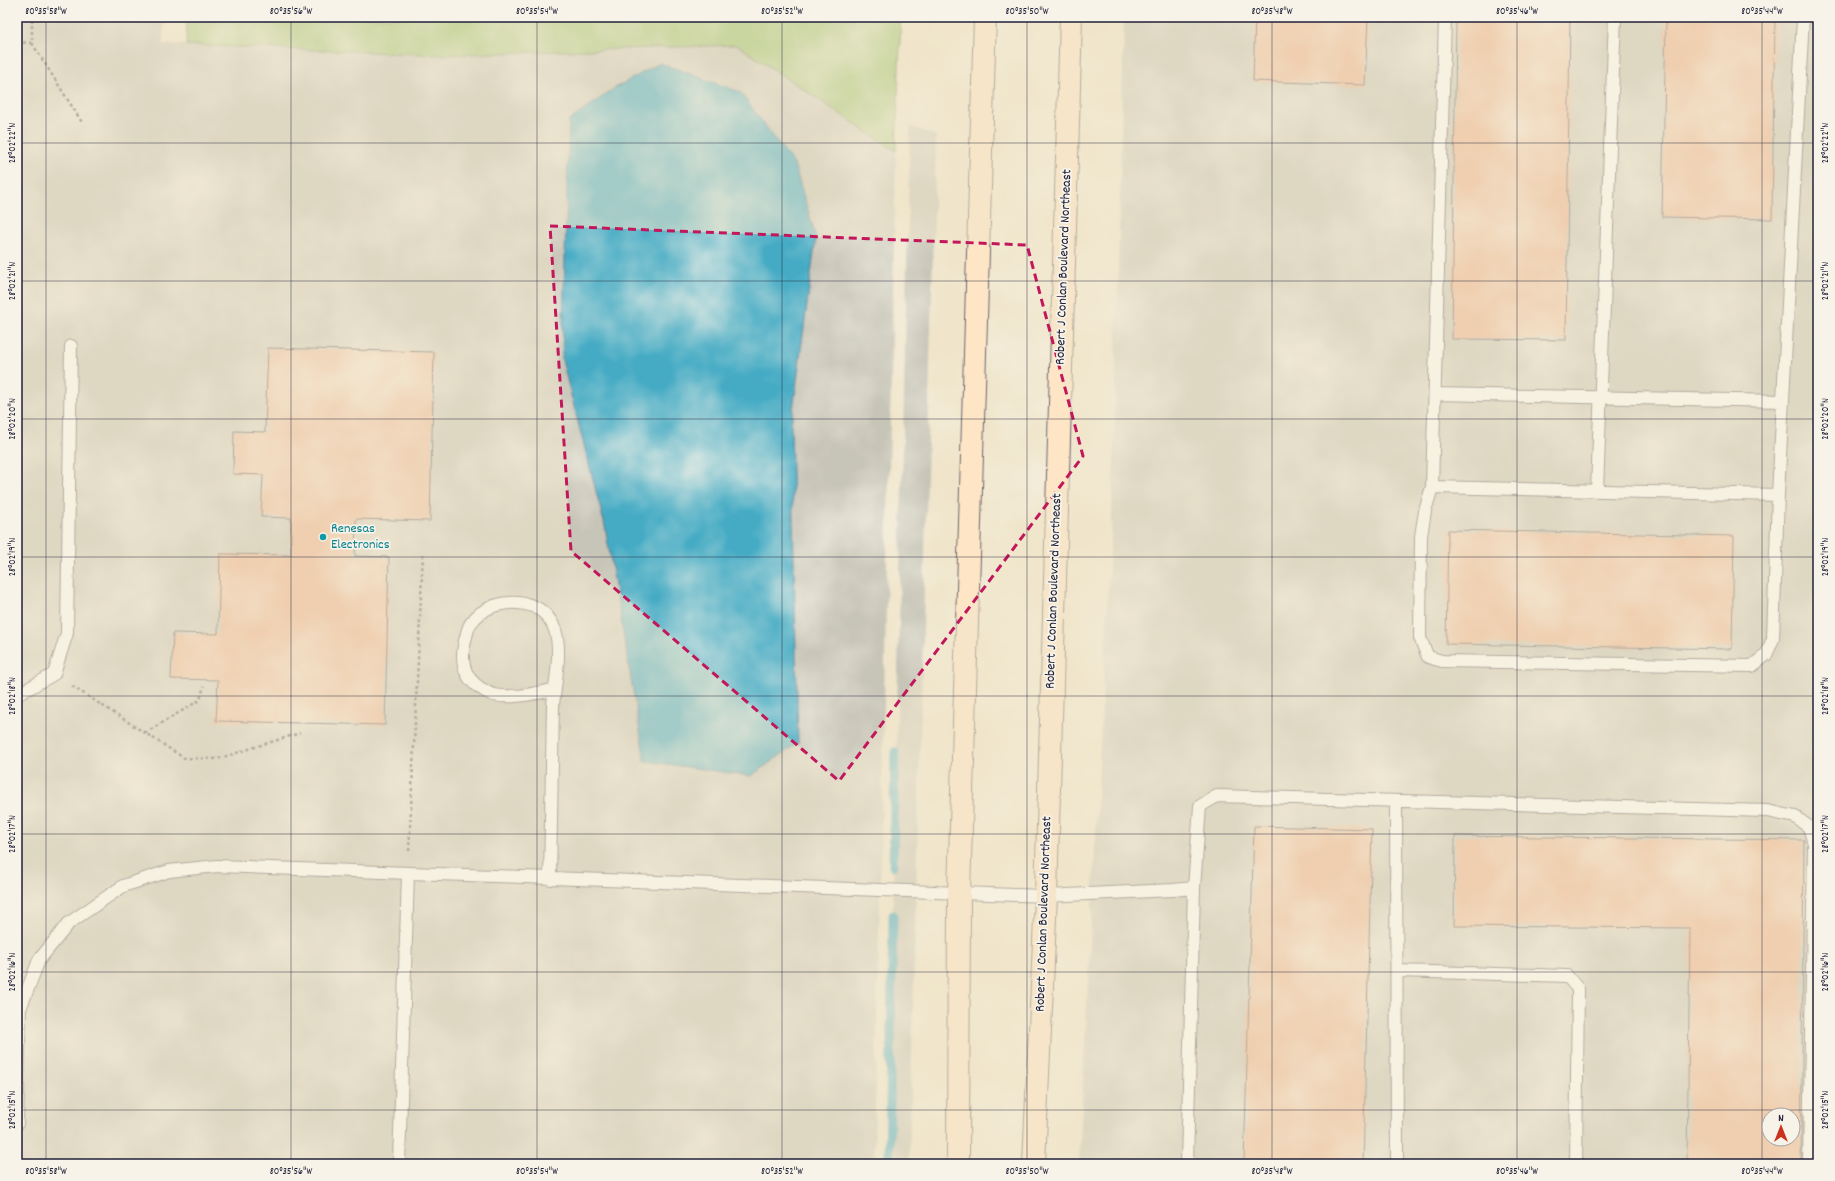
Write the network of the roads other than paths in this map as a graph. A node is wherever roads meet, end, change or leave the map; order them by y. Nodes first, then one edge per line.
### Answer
1 (984, 17) edge
2 (1070, 17) edge
3 (1445, 17) edge
4 (1615, 17) edge
5 (1803, 17) edge
6 (71, 346) dead end
7 (1435, 394) junction
8 (1600, 396) junction
9 (1783, 401) junction
10 (1432, 487) junction
11 (1597, 491) junction
12 (1778, 495) junction
13 (554, 690) junction
14 (17, 695) edge
15 (1396, 801) junction
16 (408, 874) junction
17 (550, 879) junction
18 (1194, 888) junction
19 (959, 893) junction
20 (1046, 896) junction
21 (1397, 971) junction
22 (17, 1124) edge
23 (399, 1164) edge
24 (958, 1164) edge
25 (1034, 1164) edge
26 (1187, 1164) edge
27 (1397, 1164) edge
28 (1576, 1164) edge
29 (1809, 1164) edge

1 - 19 main road
2 - 20 main road, Robert J Conlan Boulevard Northeast
3 - 7 lane
4 - 8 lane
5 - 9 lane
6 - 14 lane
7 - 8 lane
7 - 10 lane
8 - 9 lane
8 - 11 lane
9 - 12 lane
10 - 11 lane
10 - 12 lane
11 - 12 lane
13 - 13 lane
13 - 17 lane
15 - 18 lane
15 - 21 lane
15 - 29 lane
16 - 17 lane
16 - 22 lane
16 - 23 lane
17 - 19 lane
18 - 20 lane
18 - 26 lane
19 - 20 lane
19 - 24 main road
20 - 25 main road, Robert J Conlan Boulevard Northeast
21 - 27 lane
21 - 28 lane

